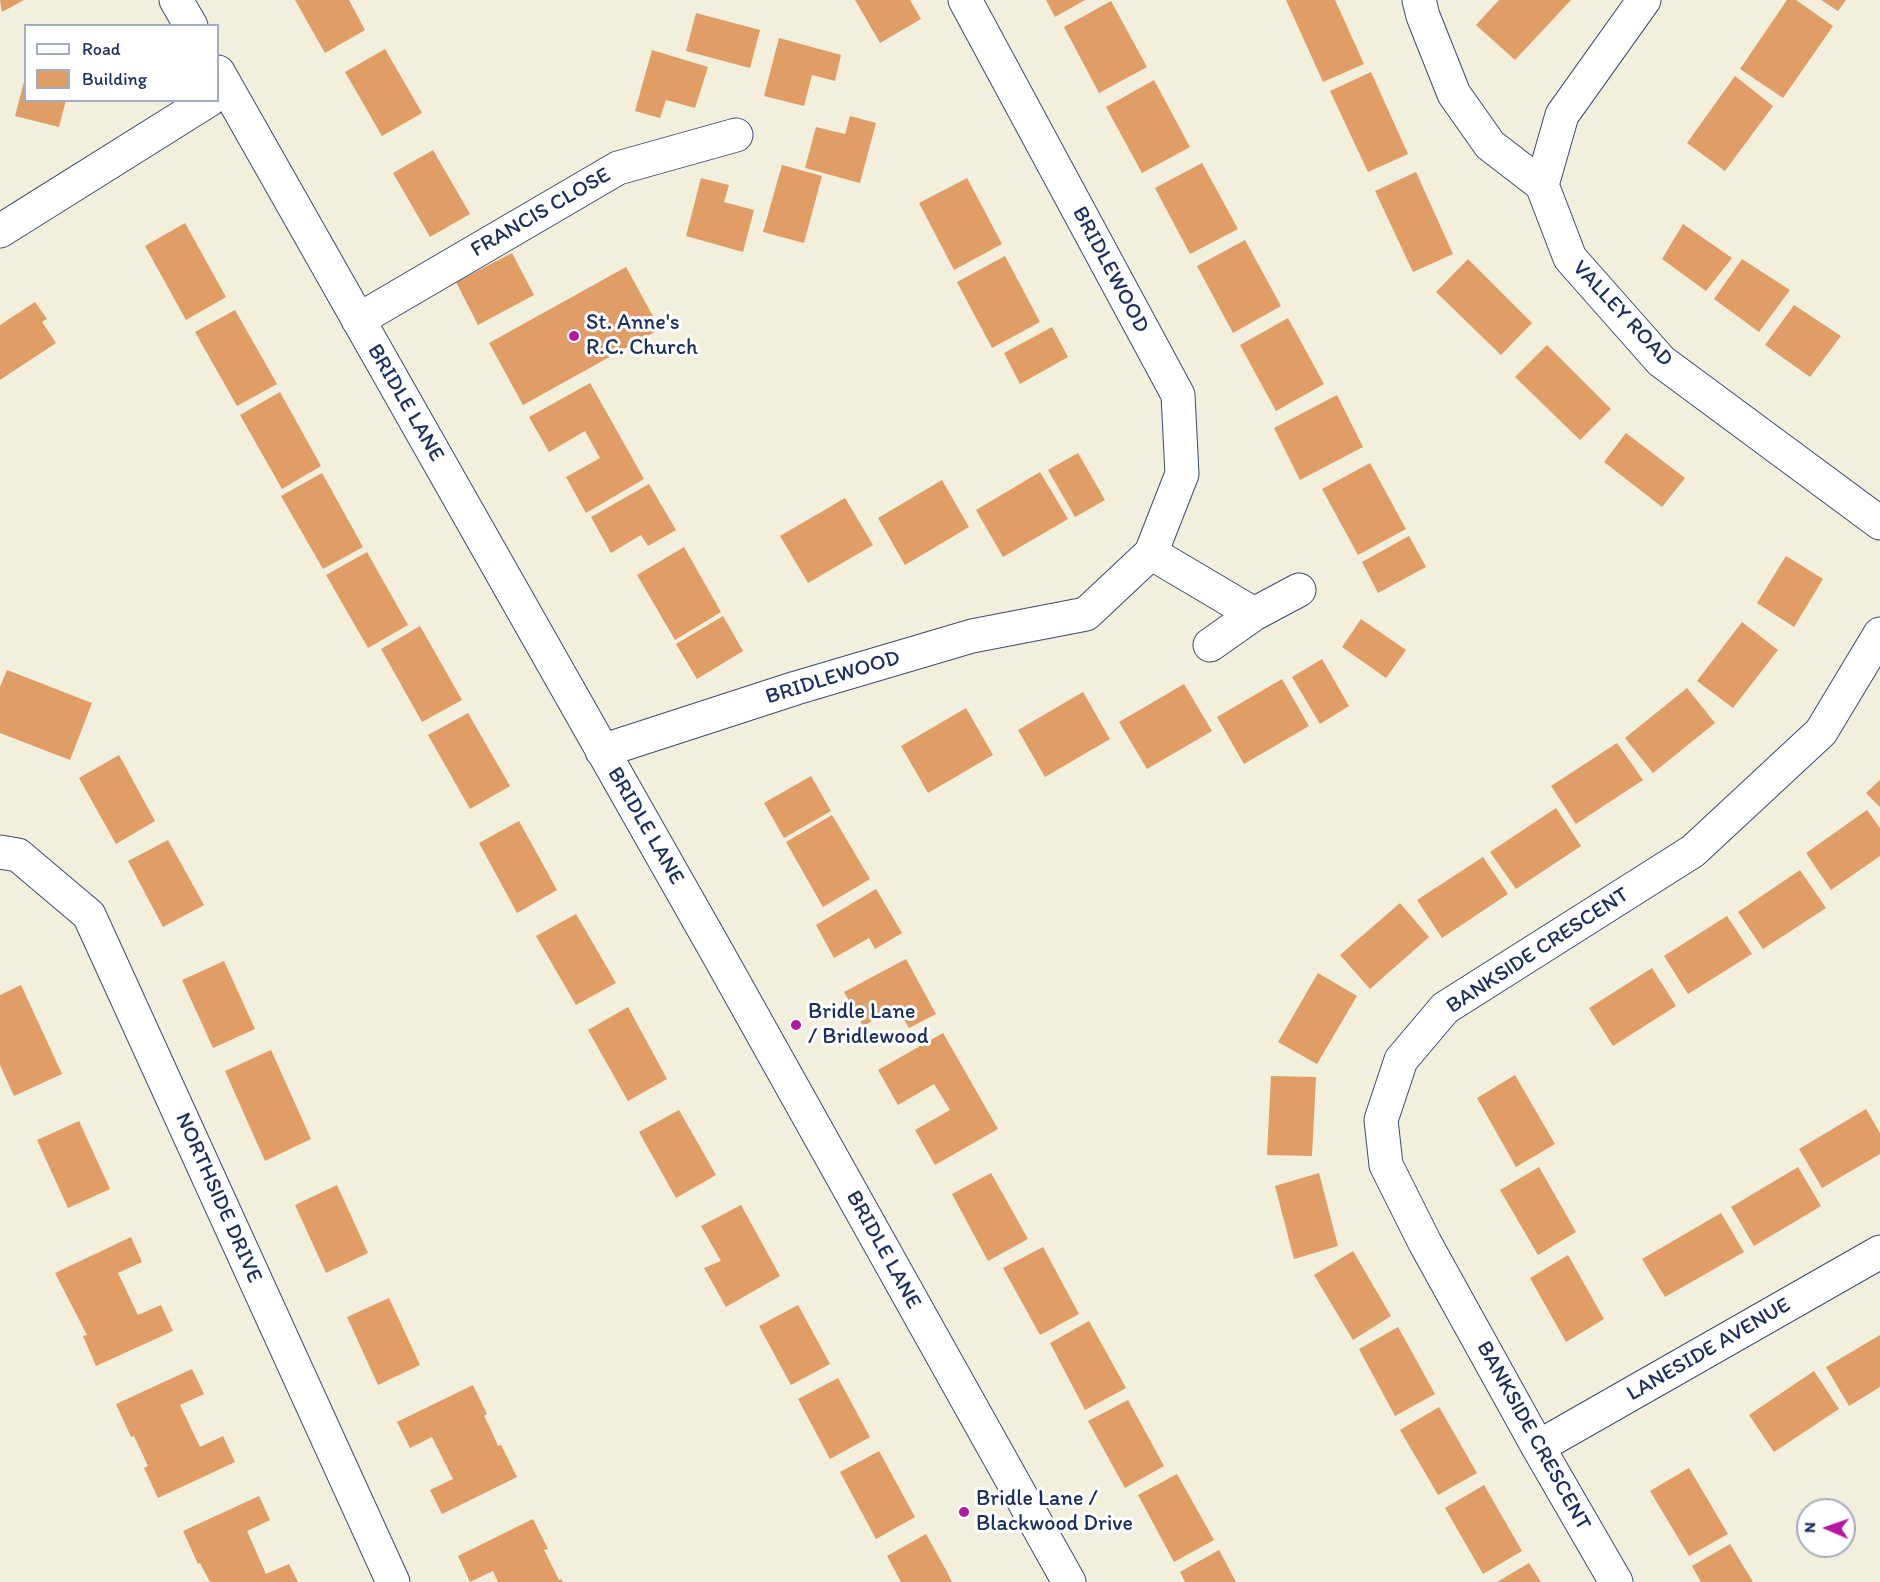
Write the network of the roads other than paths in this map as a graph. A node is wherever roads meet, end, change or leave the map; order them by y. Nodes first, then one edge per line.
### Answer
1 (176, 0) edge
2 (964, 0) edge
3 (1419, 0) edge
4 (1644, 0) edge
5 (189, 24) edge
6 (219, 91) edge
7 (198, 102) edge
8 (736, 135) dead end
9 (1542, 185) junction
10 (0, 231) edge
11 (358, 320) junction
12 (1880, 523) edge
13 (1152, 553) junction
14 (1299, 590) dead end
15 (1254, 614) junction
16 (1880, 634) edge
17 (1210, 645) dead end
18 (602, 751) junction
19 (0, 852) edge
20 (1880, 1252) edge
21 (1538, 1447) junction
22 (393, 1582) edge
23 (1069, 1582) edge
24 (1616, 1582) edge

1 - 5 street
2 - 13 street, BRIDLEWOOD
3 - 9 street
4 - 9 street
6 - 11 street, BRIDLE LANE
7 - 10 street
8 - 11 street, FRANCIS CLOSE
9 - 12 street, VALLEY ROAD
11 - 18 street, BRIDLE LANE
13 - 15 street
13 - 18 street, BRIDLEWOOD
14 - 15 street
15 - 17 street
16 - 21 street, BANKSIDE CRESCENT
18 - 23 street, BRIDLE LANE
19 - 22 street, NORTHSIDE DRIVE
20 - 21 street, LANESIDE AVENUE
21 - 24 street, BANKSIDE CRESCENT

